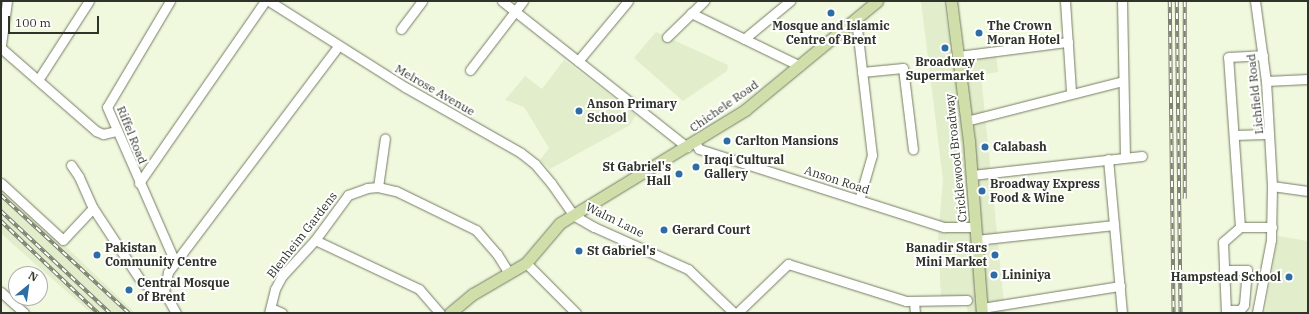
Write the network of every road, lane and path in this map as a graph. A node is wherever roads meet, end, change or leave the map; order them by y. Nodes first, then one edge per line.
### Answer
1 (7, 1) edge
2 (89, 1) edge
3 (170, 1) edge
4 (265, 1) edge
5 (269, 1) edge
6 (422, 1) edge
7 (502, 1) edge
8 (523, 1) edge
9 (628, 1) edge
10 (704, 1) edge
11 (790, 1) edge
12 (877, 1) edge
13 (951, 1) edge
14 (1065, 1) edge
15 (1122, 1) edge
16 (1255, 1) edge
17 (514, 12) junction
18 (691, 13) junction
19 (853, 21) junction
20 (401, 29) dead end
21 (667, 37) dead end
22 (744, 39) junction
23 (1068, 42) junction
24 (1, 46) edge
25 (338, 46) junction
26 (1263, 55) junction
27 (958, 56) junction
28 (578, 61) junction
29 (800, 66) junction
30 (470, 70) dead end
31 (862, 72) junction
32 (1308, 79) edge
33 (38, 80) junction
34 (1123, 81) junction
35 (1266, 81) junction
36 (1070, 92) junction
37 (966, 121) junction
38 (116, 131) junction
39 (1266, 134) dead end
40 (1235, 135) junction
41 (385, 138) dead end
42 (691, 145) junction
43 (914, 149) dead end
44 (1142, 156) dead end
45 (1124, 158) junction
46 (1108, 159) junction
47 (71, 164) dead end
48 (972, 175) junction
49 (1, 183) edge
50 (139, 183) junction
51 (1272, 186) junction
52 (378, 187) junction
53 (1308, 191) edge
54 (859, 200) junction
55 (93, 208) junction
56 (573, 215) junction
57 (1114, 225) junction
58 (976, 227) junction
59 (1240, 227) junction
60 (1272, 227) junction
61 (315, 240) junction
62 (976, 240) junction
63 (175, 262) junction
64 (526, 263) junction
65 (1224, 270) junction
66 (509, 273) junction
67 (1120, 286) junction
68 (164, 287) junction
69 (1, 292) edge
70 (967, 300) dead end
71 (914, 302) junction
72 (982, 310) edge
73 (270, 311) edge
74 (1226, 312) edge
75 (24, 313) edge
76 (176, 313) edge
77 (282, 313) edge
78 (440, 313) edge
79 (450, 313) edge
80 (576, 313) edge
81 (736, 313) edge
82 (915, 313) edge
83 (1122, 313) edge
84 (1257, 313) edge

1 - 24 street
2 - 33 street
3 - 38 street, Riffel Road
4 - 50 street
5 - 25 street, Melrose Avenue
6 - 20 street
7 - 17 street, Anson Road
8 - 17 street
9 - 28 street
10 - 18 street
11 - 22 street
12 - 19 main road, Chichele Road
13 - 27 main road, Cricklewood Broadway
14 - 23 street
15 - 34 street
16 - 26 street, Lichfield Road
17 - 28 street, Anson Road
17 - 30 street
18 - 21 street
18 - 22 street
19 - 29 main road, Chichele Road
19 - 31 street
22 - 29 street
23 - 27 street
23 - 36 street
24 - 33 street
25 - 56 street, Melrose Avenue
25 - 63 street
26 - 35 street, Lichfield Road
26 - 40 street
27 - 37 main road, Cricklewood Broadway
28 - 42 street, Anson Road
29 - 42 main road, Chichele Road
31 - 43 street
31 - 54 street
32 - 35 street
33 - 38 street
34 - 36 street
34 - 45 street
35 - 51 street, Lichfield Road
36 - 37 street
37 - 48 main road, Cricklewood Broadway
38 - 50 street, Riffel Road
39 - 40 street
40 - 59 street
41 - 52 street
42 - 54 street, Anson Road
42 - 56 main road, Chichele Road
44 - 45 street
45 - 46 street
46 - 48 street
46 - 57 street
47 - 55 street
48 - 58 main road, Cricklewood Broadway
49 - 55 street
50 - 63 street, Riffel Road
51 - 53 street
51 - 60 street, Lichfield Road
52 - 61 street, Blenheim Gardens
52 - 66 street, Blenheim Gardens
54 - 58 street, Anson Road
55 - 68 street
56 - 64 main road, Walm Lane
56 - 81 street, Walm Lane
57 - 62 street
57 - 67 street
58 - 62 main road, Cricklewood Broadway
59 - 60 street
59 - 65 street
60 - 84 street, Lichfield Road
61 - 73 street, Blenheim Gardens
61 - 78 street
62 - 72 main road, Cricklewood Broadway
63 - 68 street
64 - 66 main road, Walm Lane
64 - 80 street
65 - 74 street
65 - 74 street
66 - 79 main road, Walm Lane
67 - 72 street
67 - 83 street
68 - 76 street
69 - 75 street
70 - 71 street
71 - 81 street
71 - 82 street
73 - 77 street

